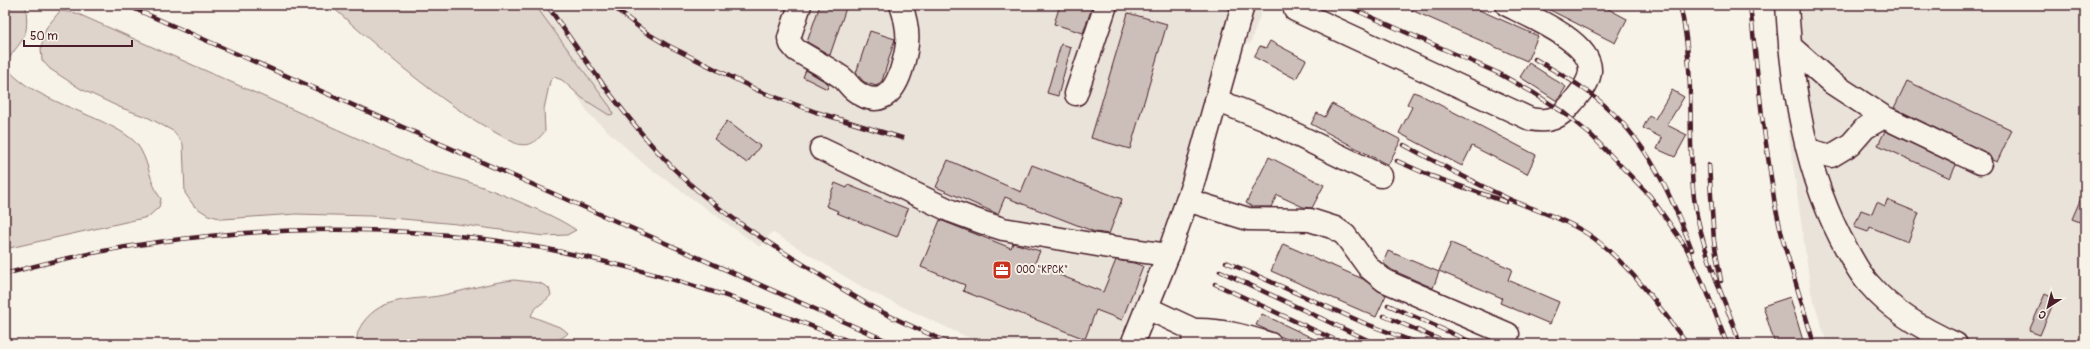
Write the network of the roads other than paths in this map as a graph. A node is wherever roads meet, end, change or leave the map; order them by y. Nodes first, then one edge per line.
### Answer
1 (800, 5) edge
2 (901, 5) edge
3 (1106, 5) edge
4 (1242, 5) edge
5 (1507, 5) edge
6 (1786, 5) edge
7 (1295, 10) dead end
8 (1790, 46) junction
9 (1076, 94) dead end
10 (1216, 100) junction
11 (1884, 117) junction
12 (821, 149) dead end
13 (1808, 150) junction
14 (1980, 163) dead end
15 (1382, 176) dead end
16 (1187, 200) junction
17 (1168, 254) junction
18 (1147, 308) junction
19 (1508, 334) dead end
20 (1193, 337) edge
21 (1132, 344) edge
22 (1270, 344) edge
23 (1956, 344) edge

1 - 2 street
3 - 9 street
4 - 10 street
5 - 7 street
6 - 8 street
8 - 11 street
8 - 13 street
10 - 15 street
10 - 16 street
11 - 13 street
11 - 14 street
12 - 17 street
13 - 23 street
16 - 17 street
16 - 19 street
17 - 18 street
18 - 20 street
18 - 21 street
20 - 22 street

